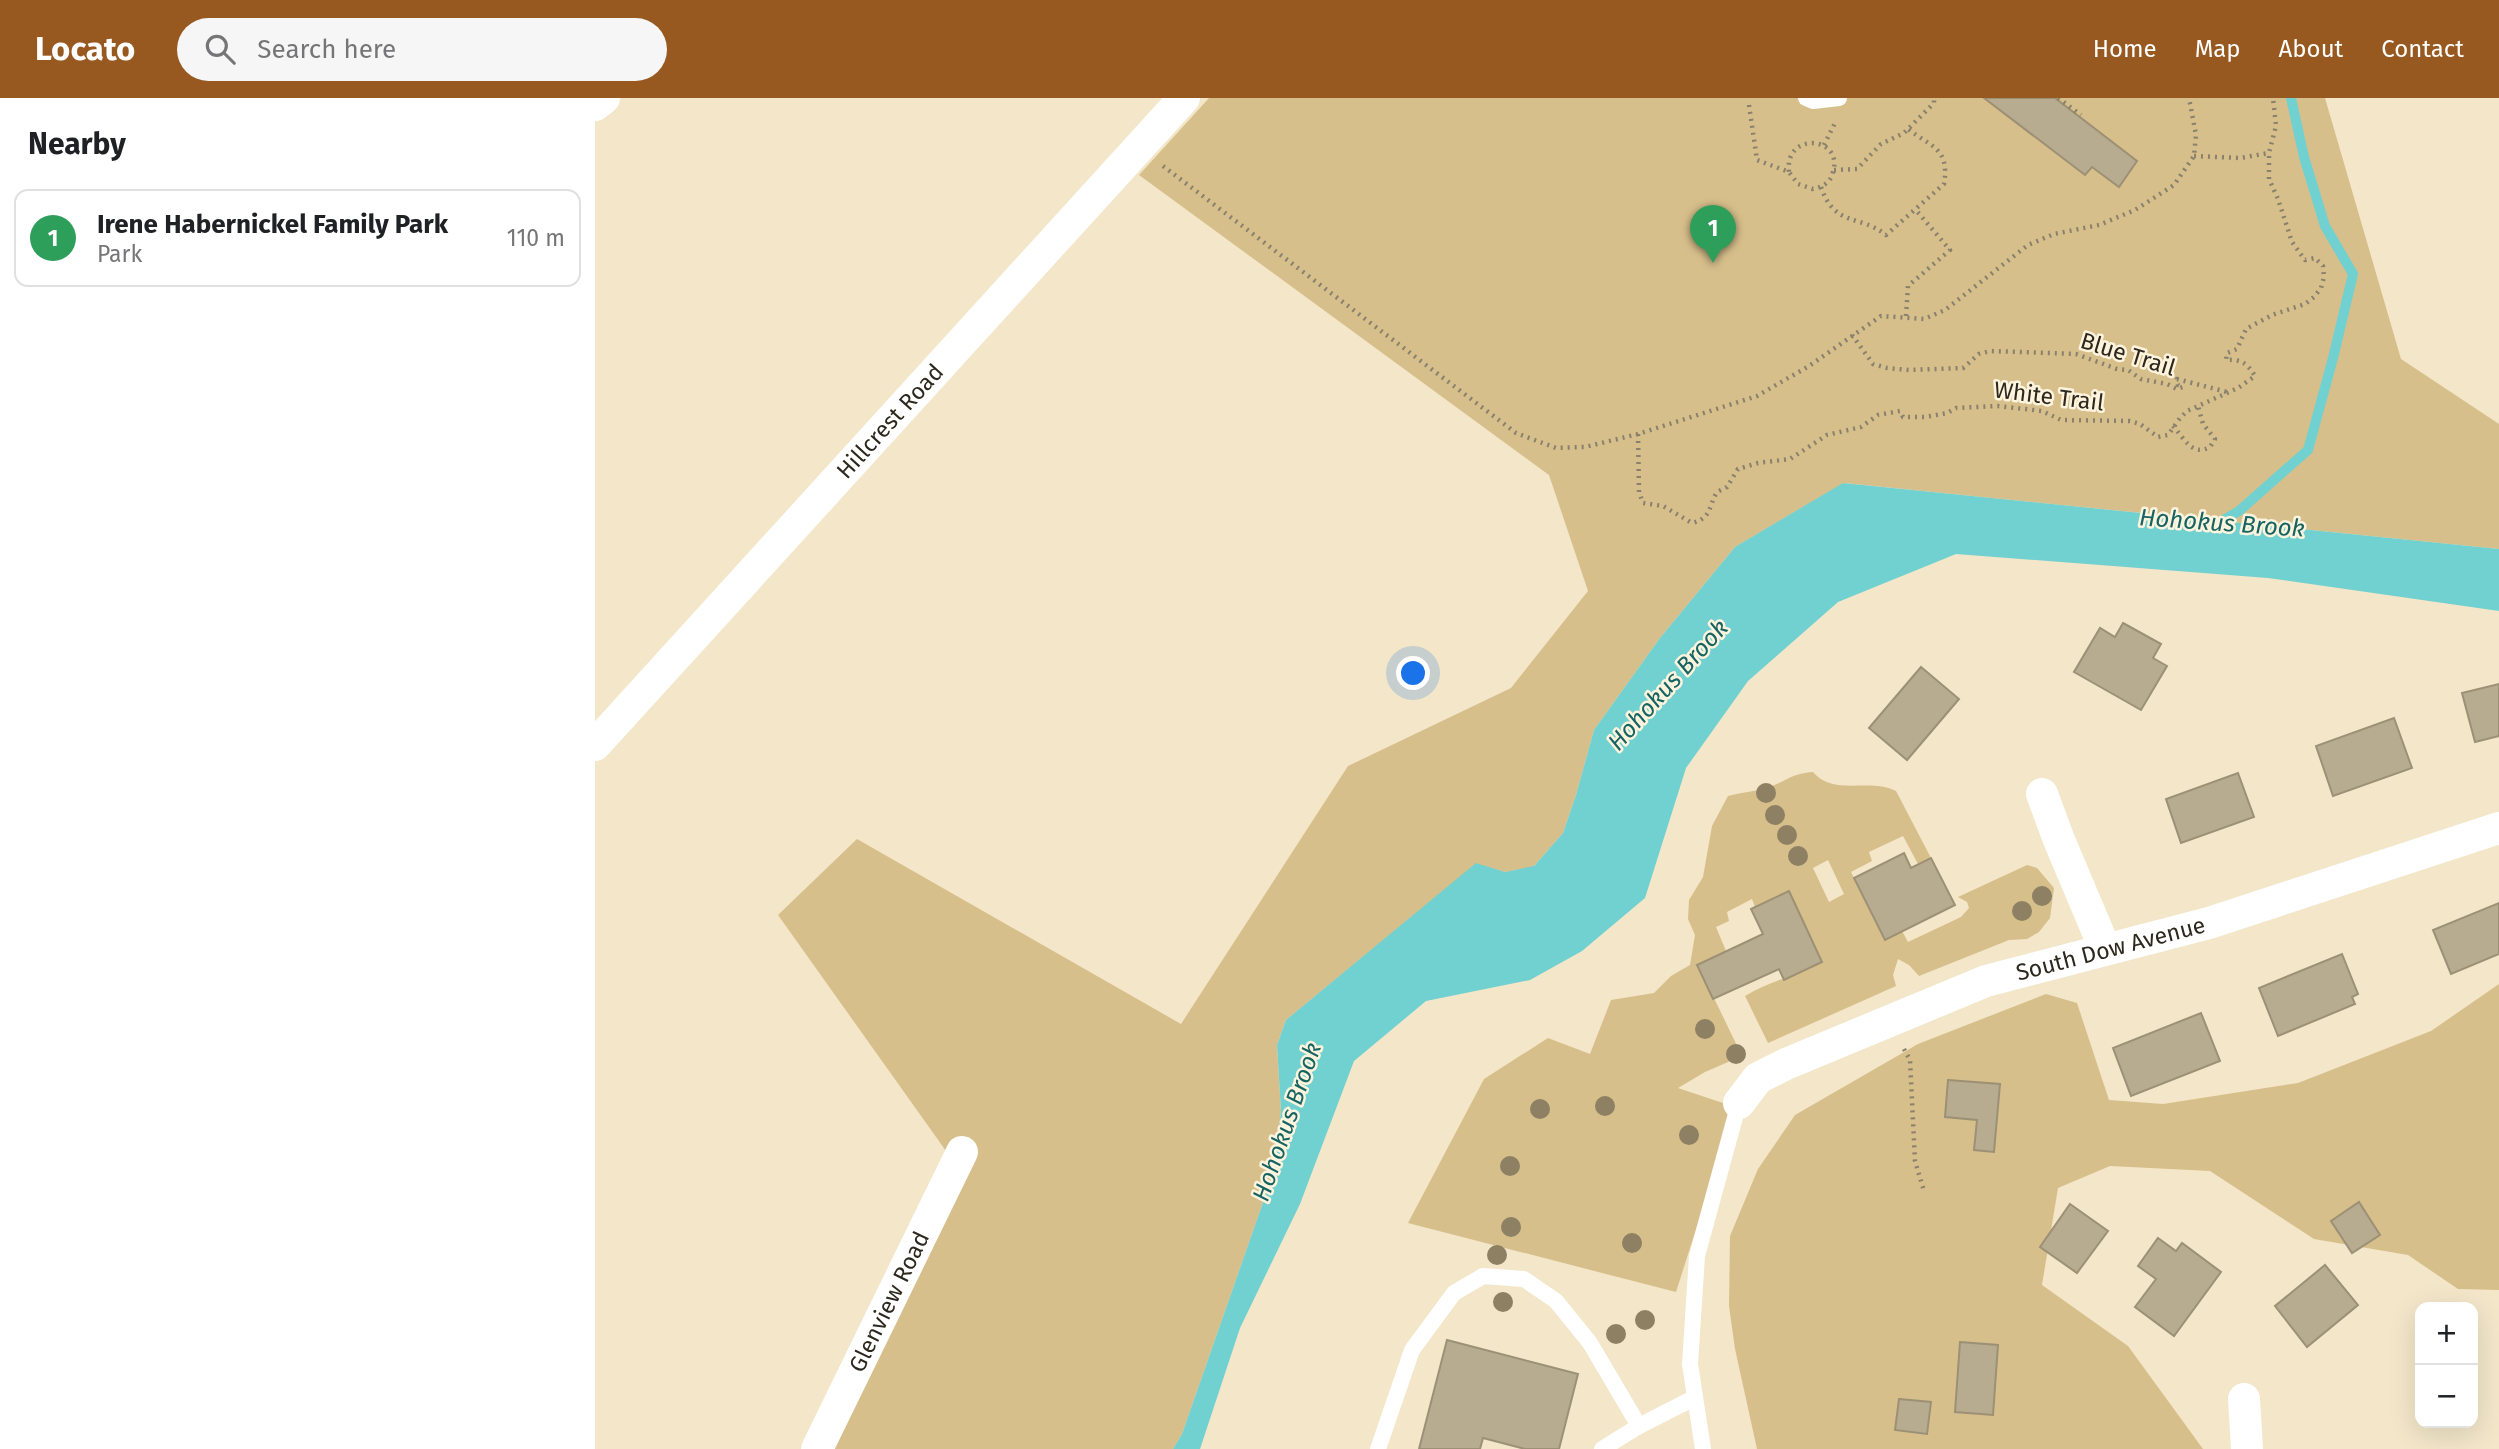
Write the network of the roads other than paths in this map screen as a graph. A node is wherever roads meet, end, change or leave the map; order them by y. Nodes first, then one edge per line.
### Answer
1 (604, 98) edge
2 (1184, 98) edge
3 (1806, 98) edge
4 (595, 105) edge
5 (1839, 105) edge
6 (595, 745) edge
7 (2042, 793) dead end
8 (2499, 828) edge
9 (2105, 949) junction
10 (1739, 1103) joint
11 (962, 1152) dead end
12 (1694, 1398) junction
13 (2244, 1399) dead end
14 (1639, 1426) junction
15 (817, 1449) edge
16 (1378, 1449) edge
17 (1602, 1449) edge
18 (1703, 1449) edge
19 (2247, 1449) edge

1 - 4 street
2 - 6 street, Hillcrest Road
3 - 5 lane
7 - 9 street
8 - 9 street, South Dow Avenue
9 - 10 street, South Dow Avenue
10 - 12 lane
11 - 15 street, Glenview Road
12 - 14 lane
12 - 18 lane
13 - 19 street
14 - 16 lane
14 - 17 lane

